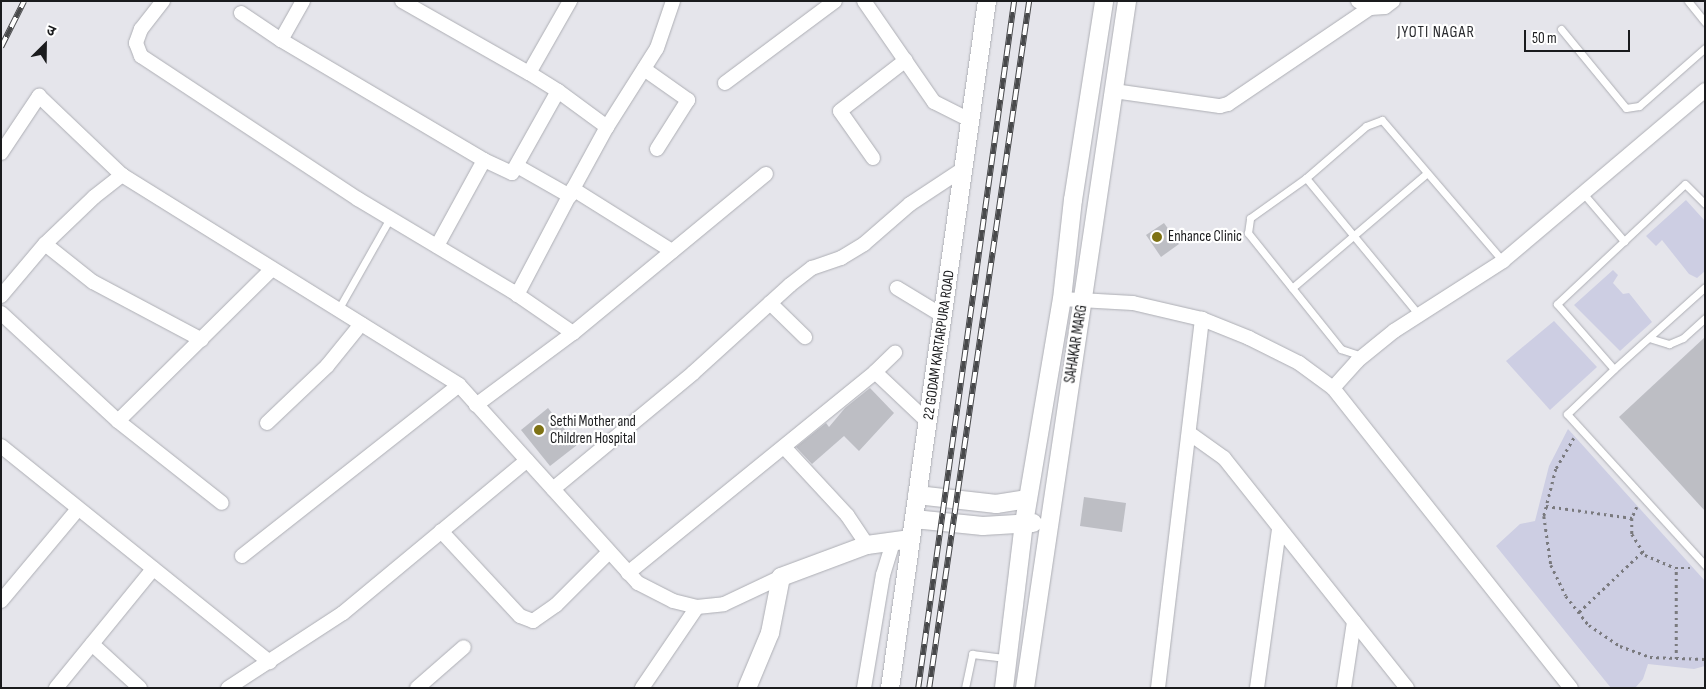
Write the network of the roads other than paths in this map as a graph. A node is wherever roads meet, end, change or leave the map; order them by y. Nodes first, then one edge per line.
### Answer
1 (163, 1) edge
2 (303, 1) edge
3 (402, 1) edge
4 (570, 1) edge
5 (673, 1) edge
6 (836, 1) edge
7 (864, 1) edge
8 (987, 1) edge
9 (1104, 1) edge
10 (1127, 1) edge
11 (1393, 1) edge
12 (1688, 1) edge
13 (1364, 5) edge
14 (241, 13) dead end
15 (1705, 22) edge
16 (1561, 29) dead end
17 (281, 40) junction
18 (1705, 48) edge
19 (906, 60) junction
20 (644, 69) junction
21 (529, 73) junction
22 (725, 83) dead end
23 (1705, 90) edge
24 (558, 91) junction
25 (1114, 91) junction
26 (970, 120) junction
27 (607, 127) junction
28 (657, 149) dead end
29 (1, 153) edge
30 (873, 158) dead end
31 (484, 160) junction
32 (516, 166) junction
33 (963, 169) junction
34 (1427, 173) junction
35 (766, 174) dead end
36 (122, 175) junction
37 (1306, 178) junction
38 (1582, 192) junction
39 (571, 193) junction
40 (1705, 204) edge
41 (390, 218) junction
42 (1353, 236) junction
43 (1624, 241) junction
44 (45, 244) junction
45 (437, 246) junction
46 (672, 251) junction
47 (1503, 261) junction
48 (272, 269) junction
49 (1705, 287) edge
50 (897, 288) dead end
51 (1292, 288) junction
52 (517, 295) junction
53 (1, 296) edge
54 (1062, 299) junction
55 (770, 303) junction
56 (1083, 303) junction
57 (338, 310) junction
58 (1, 314) edge
59 (1419, 315) junction
60 (942, 316) junction
61 (1705, 318) edge
62 (1202, 319) junction
63 (361, 324) junction
64 (573, 332) junction
65 (804, 337) dead end
66 (1648, 338) junction
67 (202, 340) junction
68 (895, 353) dead end
69 (1362, 356) junction
70 (1614, 369) junction
71 (876, 372) junction
72 (459, 385) junction
73 (1333, 388) junction
74 (476, 405) junction
75 (118, 421) junction
76 (928, 422) junction
77 (267, 423) dead end
78 (1189, 433) junction
79 (1, 446) edge
80 (784, 447) junction
81 (527, 460) junction
82 (553, 489) junction
83 (917, 495) junction
84 (1028, 499) junction
85 (222, 503) dead end
86 (78, 509) junction
87 (914, 519) junction
88 (1049, 522) junction
89 (1024, 523) junction
90 (1279, 530) junction
91 (441, 531) junction
92 (911, 539) junction
93 (893, 542) junction
94 (867, 545) junction
95 (610, 552) junction
96 (242, 556) dead end
97 (1705, 565) edge
98 (153, 569) junction
99 (628, 573) junction
100 (782, 577) junction
101 (1, 601) edge
102 (697, 607) junction
103 (1354, 622) junction
104 (92, 644) junction
105 (464, 647) dead end
106 (1008, 658) junction
107 (270, 662) junction
108 (233, 686) edge
109 (56, 688) edge
110 (140, 688) edge
111 (417, 688) edge
112 (642, 688) edge
113 (747, 688) edge
114 (864, 688) edge
115 (890, 688) edge
116 (965, 688) edge
117 (1004, 688) edge
118 (1025, 688) edge
119 (1158, 688) edge
120 (1256, 688) edge
121 (1344, 688) edge
122 (1407, 688) edge
123 (1571, 688) edge

1 - 41 street
2 - 17 street
3 - 21 street
4 - 21 street
5 - 20 street
6 - 22 street
7 - 19 street
8 - 26 street, 22 GODAM KARTARPURA ROAD
9 - 54 street, SAHAKAR MARG
10 - 25 street, SAHAKAR MARG
11 - 13 street
12 - 15 lane
13 - 25 street
14 - 17 street
16 - 18 lane
17 - 31 street
19 - 26 street
19 - 30 street
20 - 27 street
20 - 28 street
21 - 24 street
23 - 38 street
24 - 27 street
24 - 32 street
25 - 56 street, SAHAKAR MARG
26 - 33 street, 22 GODAM KARTARPURA ROAD
27 - 39 street
29 - 36 street
31 - 32 street
31 - 45 street
32 - 39 street
33 - 55 street
33 - 60 street, 22 GODAM KARTARPURA ROAD
34 - 37 lane
34 - 42 lane
34 - 47 lane
35 - 46 street
36 - 44 street
36 - 48 street
37 - 42 lane
37 - 51 lane
38 - 43 lane
38 - 47 street
39 - 46 street
39 - 52 street
40 - 43 lane
41 - 45 street
41 - 57 lane
42 - 51 lane
42 - 59 lane
43 - 70 lane
44 - 53 street
44 - 67 street
45 - 52 street
46 - 64 street
47 - 59 street
48 - 57 street
48 - 67 street
49 - 66 lane
50 - 60 street
51 - 69 lane
52 - 64 street
54 - 56 street
54 - 84 street, SAHAKAR MARG
55 - 65 street
55 - 82 street
56 - 62 street
56 - 88 street, SAHAKAR MARG
57 - 63 street
58 - 75 street
59 - 69 street
60 - 76 street, 22 GODAM KARTARPURA ROAD
61 - 66 lane
62 - 73 street
62 - 78 street
63 - 72 street
63 - 77 street
64 - 74 street
66 - 70 lane
67 - 75 street
68 - 71 street
69 - 73 street
70 - 97 lane
71 - 76 street
71 - 80 street
72 - 74 street
72 - 96 street
73 - 123 street
74 - 81 street
75 - 85 street
76 - 83 street, 22 GODAM KARTARPURA ROAD
78 - 90 street
78 - 119 street
79 - 86 street
80 - 94 street
80 - 99 street
81 - 82 street
81 - 91 street
82 - 95 street
83 - 84 street
83 - 87 street, 22 GODAM KARTARPURA ROAD
84 - 89 street, SAHAKAR MARG
86 - 98 street
86 - 101 street
87 - 89 street
87 - 92 street, 22 GODAM KARTARPURA ROAD
88 - 89 street
88 - 118 street, SAHAKAR MARG
89 - 106 street, SAHAKAR MARG
90 - 103 street
90 - 120 street
91 - 95 street
91 - 107 street
92 - 93 street
92 - 115 street, 22 GODAM KARTARPURA ROAD
93 - 94 street
93 - 114 street
94 - 100 street
95 - 99 street
98 - 104 street
98 - 107 street
99 - 102 street
100 - 102 street
100 - 113 street
102 - 112 street
103 - 121 street
103 - 122 street
104 - 109 street
104 - 110 street
105 - 111 street
106 - 116 lane
106 - 117 street, SAHAKAR MARG
107 - 108 street

